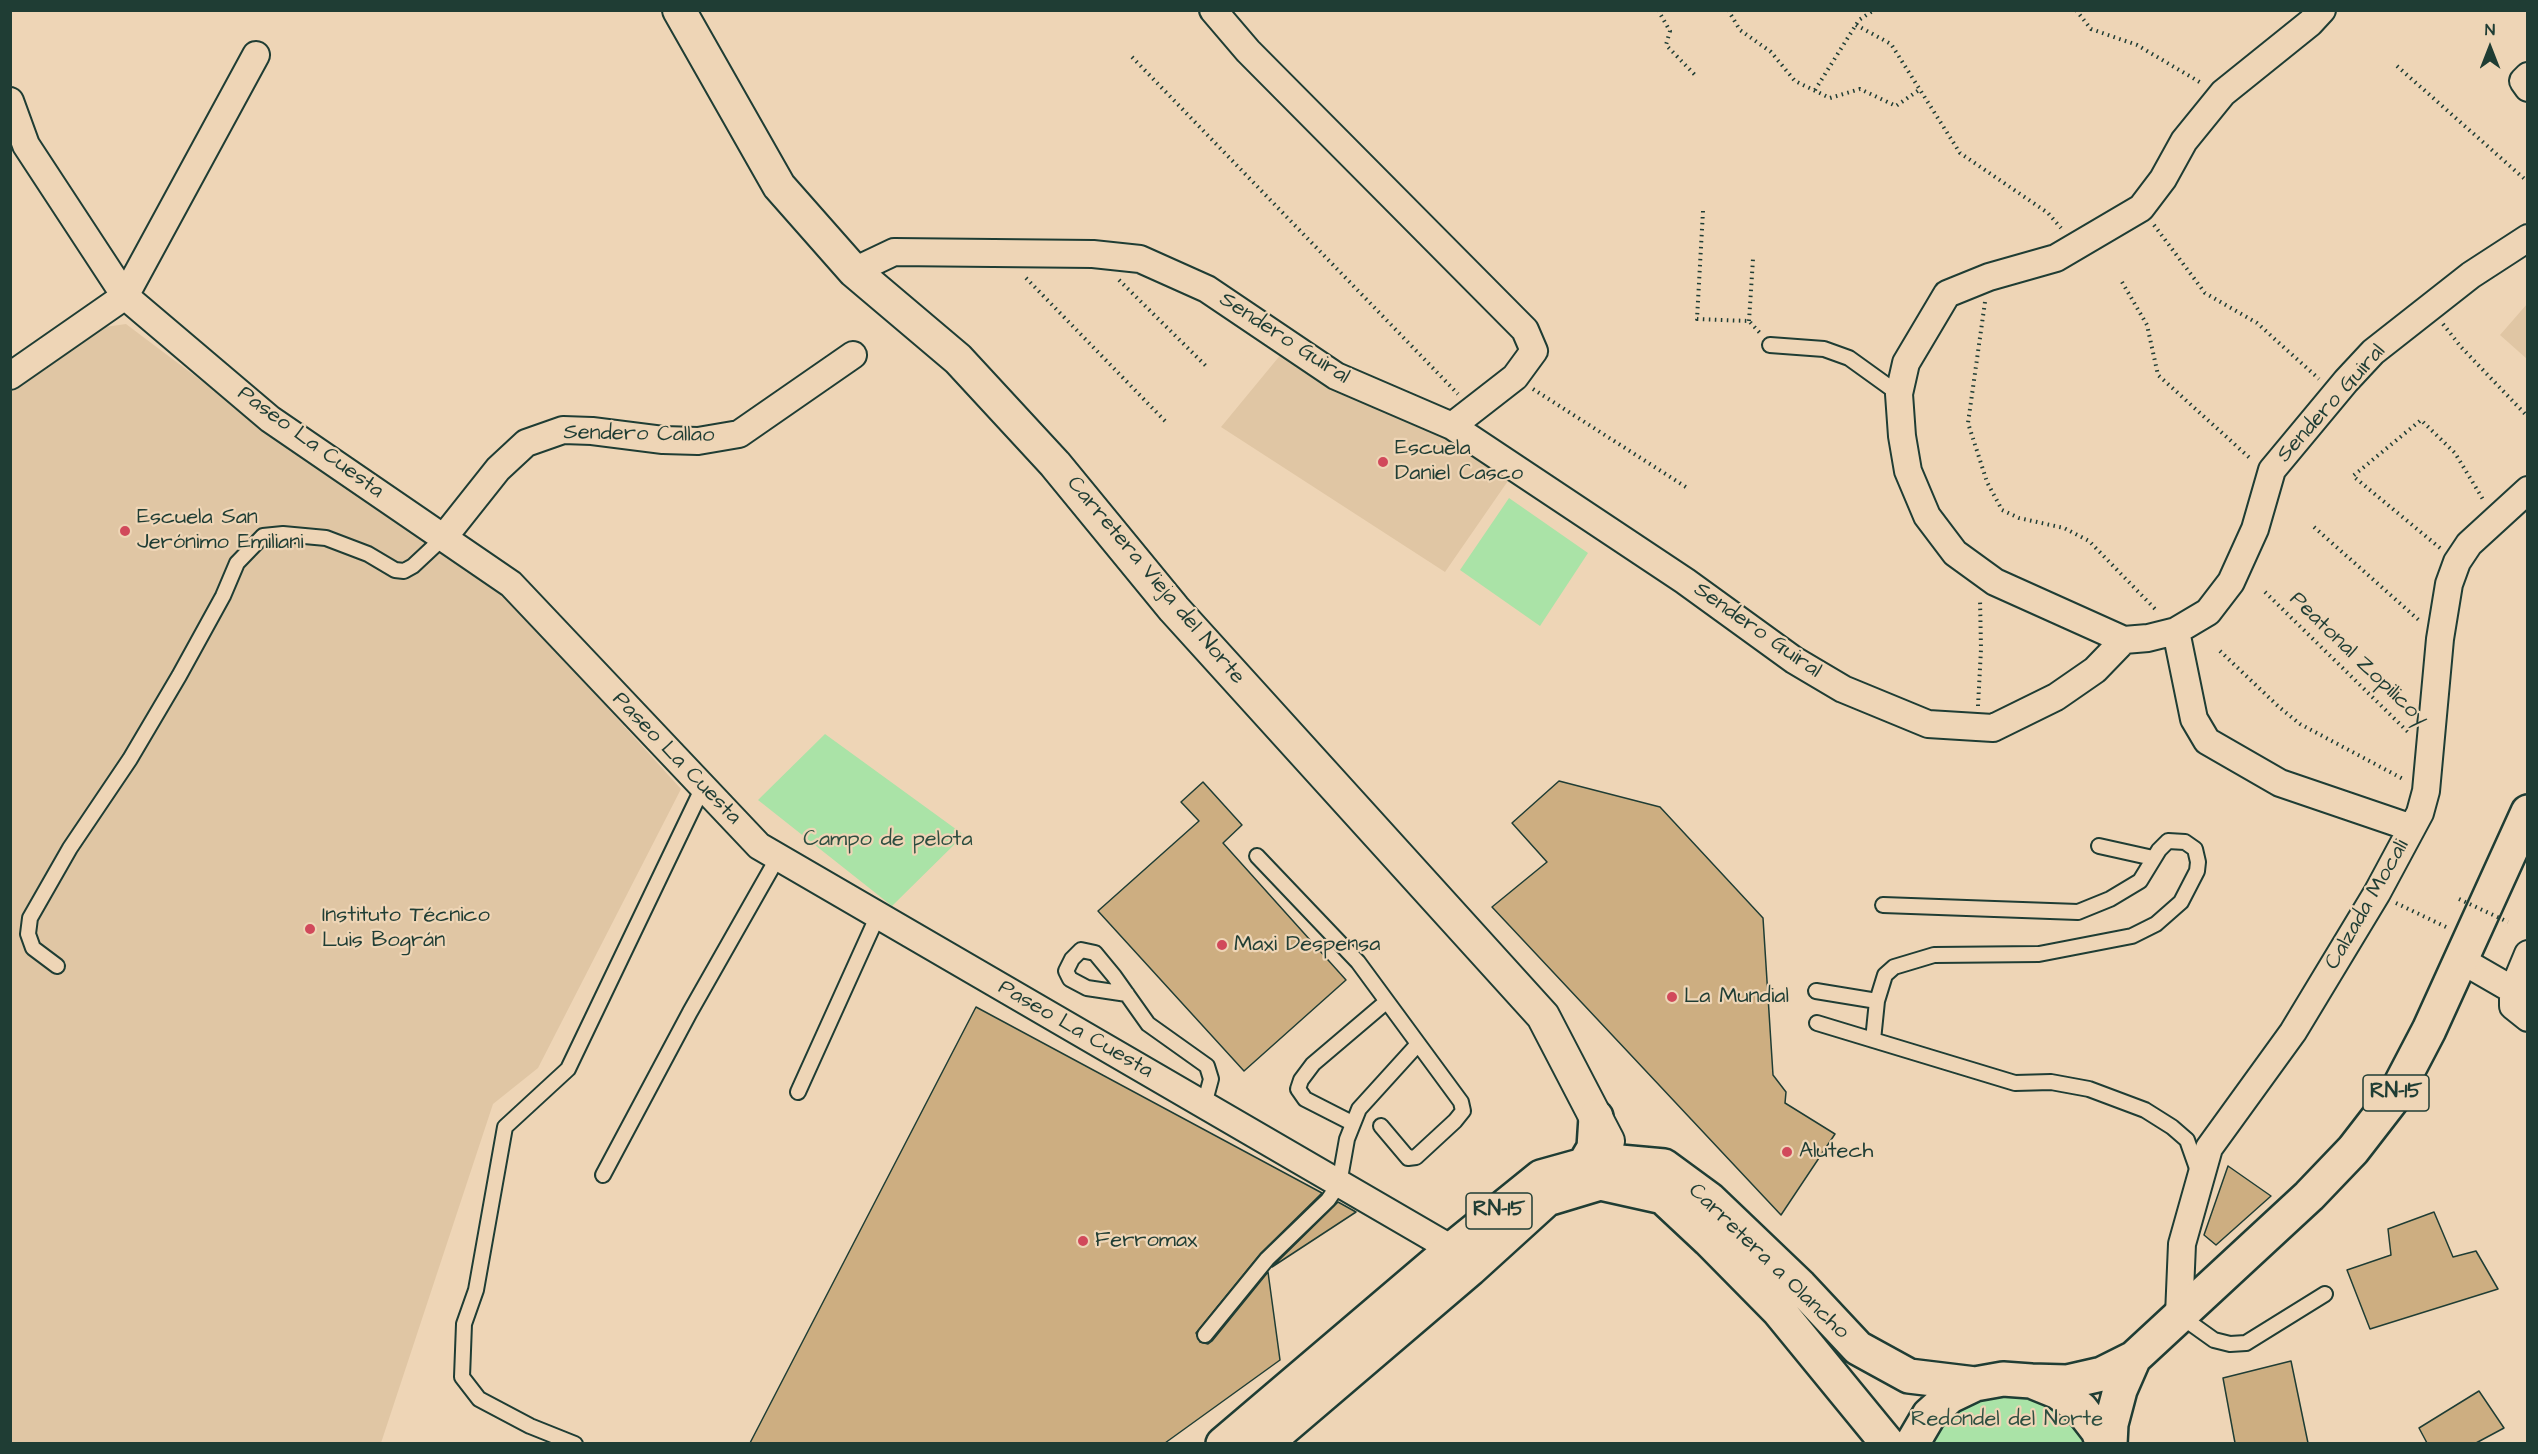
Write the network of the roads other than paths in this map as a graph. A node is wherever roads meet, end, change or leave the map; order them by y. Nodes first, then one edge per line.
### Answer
1 (679, 10) edge
2 (1213, 10) edge
3 (2322, 10) edge
4 (256, 55) dead end
5 (2528, 76) edge
6 (2528, 88) edge
7 (10, 101) edge
8 (2528, 238) edge
9 (854, 271) junction
10 (125, 296) junction
11 (1770, 345) road end
12 (853, 355) dead end
13 (10, 376) edge
14 (1899, 394) junction
15 (1452, 426) junction
16 (2528, 490) edge
17 (444, 537) junction
18 (2176, 631) junction
19 (2124, 640) junction
20 (703, 787) junction
21 (2528, 812) edge
22 (2412, 828) junction
23 (2098, 846) dead end
24 (1257, 856) dead end
25 (778, 857) junction
26 (2153, 858) junction
27 (1883, 905) dead end
28 (878, 915) junction
29 (2466, 950) junction
30 (2528, 954) edge
31 (57, 966) dead end
32 (2513, 990) junction
33 (1816, 991) dead end
34 (1126, 994) dead end
35 (1877, 1001) junction
36 (1386, 1002) junction
37 (2528, 1018) edge
38 (1817, 1023) dead end
39 (1874, 1040) junction
40 (1418, 1044) junction
41 (798, 1092) dead end
42 (1204, 1105) junction
43 (1596, 1117) junction
44 (1352, 1123) junction
45 (1381, 1126) dead end
46 (1620, 1162) junction
47 (1584, 1165) junction
48 (603, 1175) dead end
49 (2200, 1179) junction
50 (1339, 1184) junction
51 (1463, 1257) junction
52 (2325, 1294) dead end
53 (2179, 1315) junction
54 (1205, 1335) dead end
55 (2134, 1358) junction
56 (2031, 1381) junction
57 (1975, 1384) junction
58 (1270, 1442) edge
59 (575, 1443) edge
60 (1223, 1443) edge
61 (1888, 1443) edge
62 (1912, 1443) edge
63 (2103, 1443) edge
64 (2110, 1443) edge

1 - 9 street, Carretera Vieja del Norte
2 - 15 street
3 - 14 street
4 - 10 street
5 - 6 street
7 - 10 street, Paseo La Cuesta
8 - 18 street, Sendero Guiral
9 - 15 street, Sendero Guiral
9 - 43 street, Carretera Vieja del Norte
10 - 13 street
10 - 17 street, Paseo La Cuesta
11 - 14 lane
12 - 17 street, Sendero Callao
14 - 19 street
15 - 19 street, Sendero Guiral
16 - 22 street, Calzada Mocali
17 - 20 street, Paseo La Cuesta
17 - 31 lane
18 - 19 street, Sendero Guiral
18 - 22 street
20 - 25 street, Paseo La Cuesta
20 - 59 lane
21 - 29 main road, RN-15
22 - 49 street, Calzada Mocali
23 - 26 lane
24 - 36 lane
25 - 28 street, Paseo La Cuesta
25 - 48 lane
26 - 27 lane
26 - 35 lane
28 - 41 lane
28 - 42 street, Paseo La Cuesta
29 - 32 street
29 - 53 main road, RN-15
30 - 32 street
32 - 37 street
33 - 35 lane
34 - 42 lane
35 - 39 lane
36 - 40 lane
36 - 44 lane
38 - 39 lane
39 - 49 lane
40 - 44 lane
40 - 45 lane
42 - 50 street, Paseo La Cuesta
43 - 46 street, Carretera Vieja del Norte
43 - 47 main road
44 - 50 lane
46 - 47 main road, Carretera a Olancho / RN-15
46 - 57 main road, Carretera a Olancho / RN-15
47 - 51 main road, Carretera a Olancho / RN-15
49 - 53 street, Calzada Mocali
50 - 51 street, Paseo La Cuesta
50 - 54 lane
51 - 58 main road, Carretera a Olancho / RN-15
51 - 60 main road, Carretera a Olancho / RN-15
51 - 61 main road, Carretera a Olancho / RN-15
52 - 53 lane
53 - 55 main road, RN-15
55 - 56 main road, RN-15
55 - 64 main road, RN-15
56 - 57 main road, RN-15
56 - 63 main road, RN-15
57 - 62 main road, RN-15

